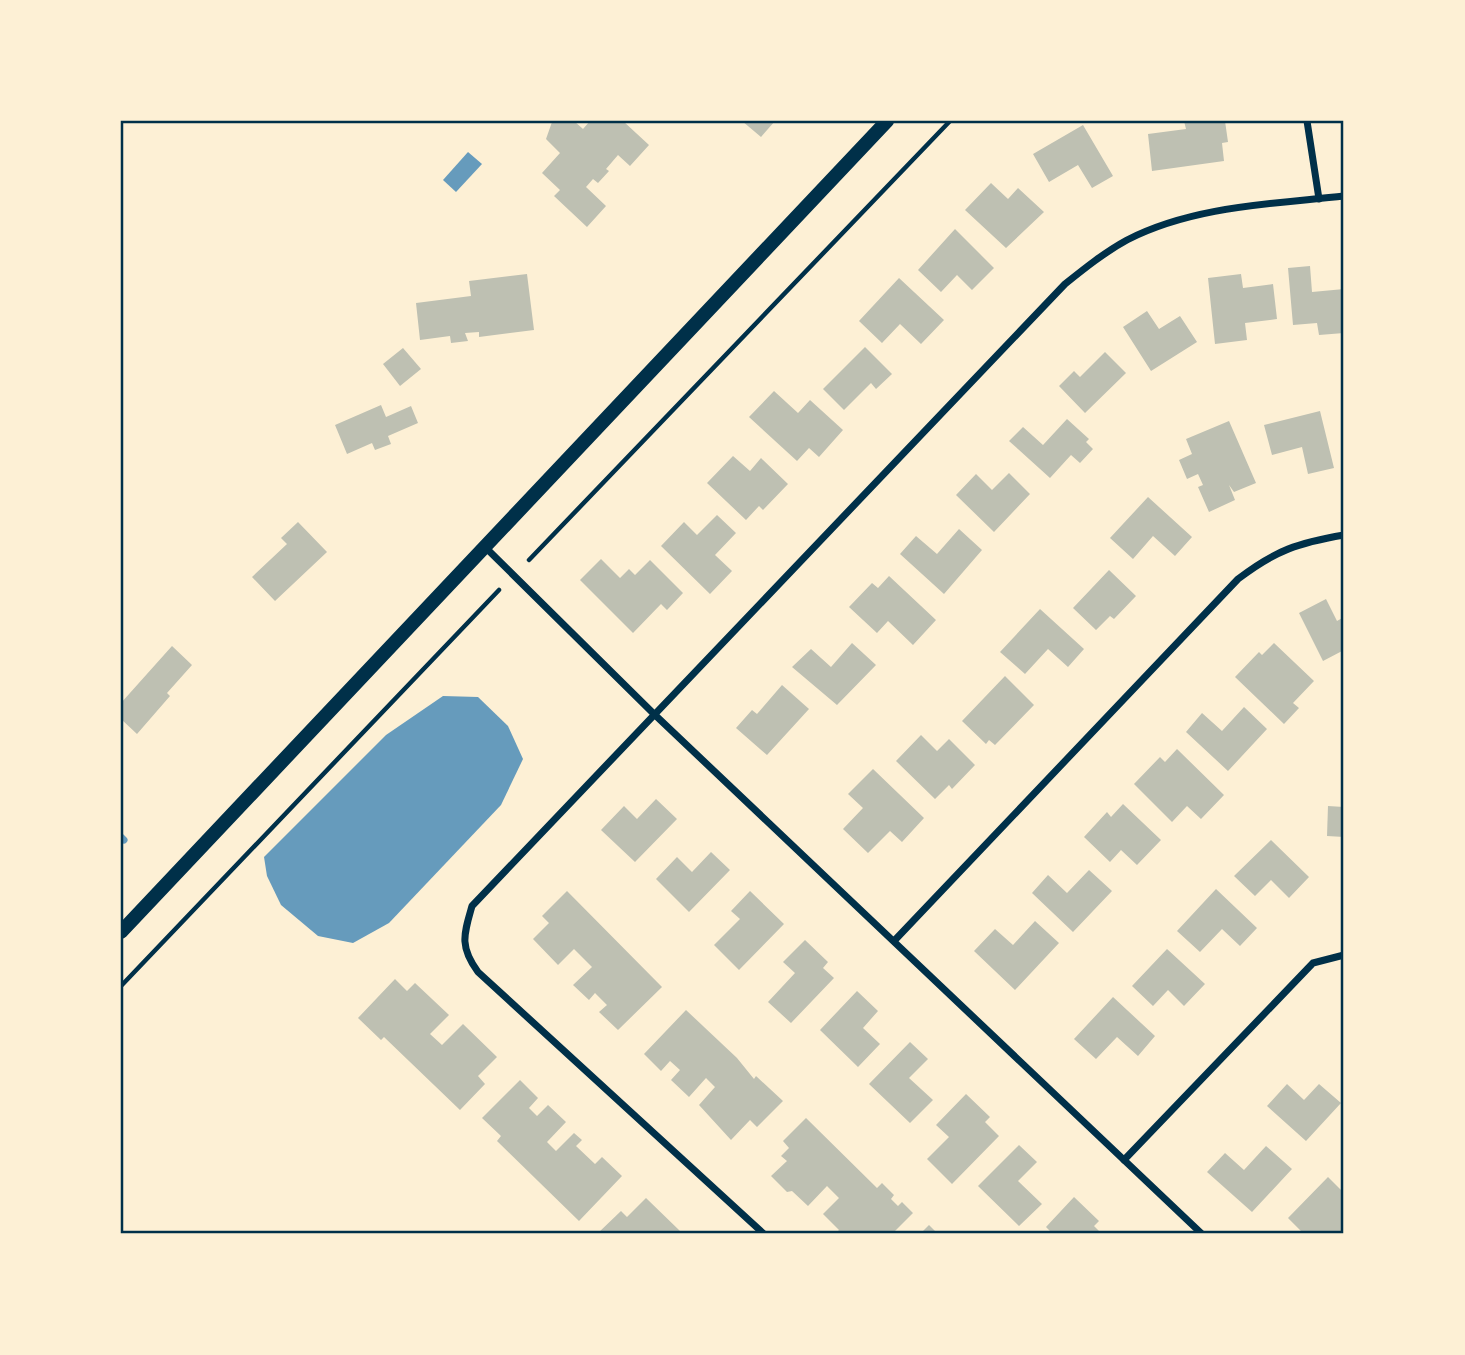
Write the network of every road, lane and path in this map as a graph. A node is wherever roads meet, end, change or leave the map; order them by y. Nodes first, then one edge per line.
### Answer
1 (887, 121) edge
2 (950, 121) edge
3 (1307, 121) edge
4 (1344, 195) edge
5 (1320, 199) junction
6 (1344, 535) edge
7 (484, 546) junction
8 (529, 560) dead end
9 (499, 590) dead end
10 (654, 714) junction
11 (121, 932) edge
12 (894, 941) junction
13 (1344, 955) edge
14 (121, 986) edge
15 (1124, 1160) junction
16 (764, 1234) edge
17 (1202, 1234) edge

1 - 7 main road
2 - 8 path
3 - 5 street
4 - 5 street
5 - 10 street
6 - 12 street
7 - 10 street
7 - 11 main road
9 - 14 path
10 - 12 street
10 - 16 street
12 - 15 street
13 - 15 street
15 - 17 street

